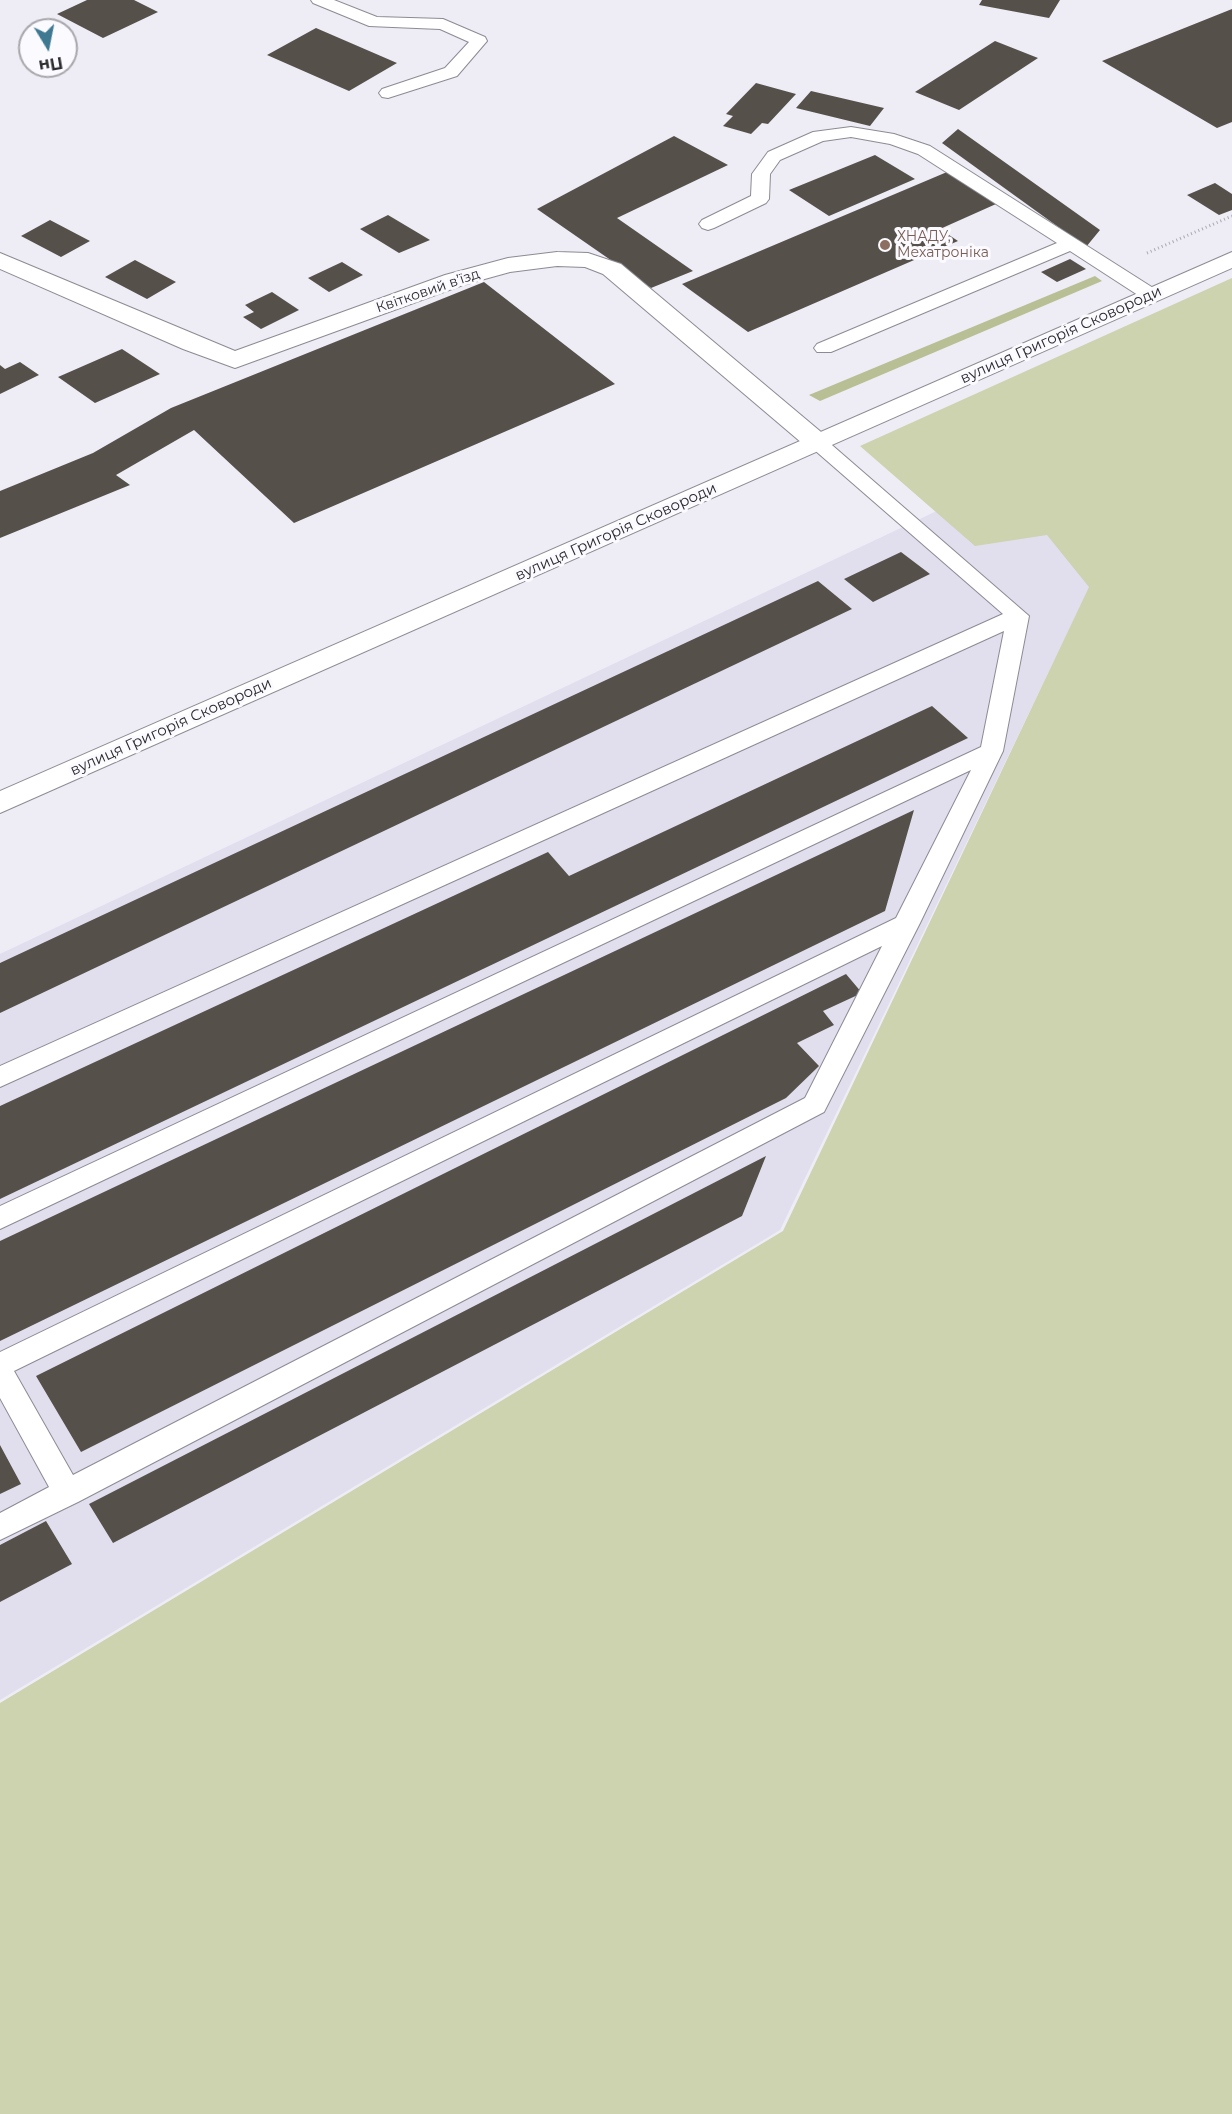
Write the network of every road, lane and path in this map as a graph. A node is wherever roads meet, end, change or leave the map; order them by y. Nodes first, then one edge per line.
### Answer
1 (319, 0) edge
2 (388, 93) dead end
3 (1232, 216) edge
4 (708, 224) dead end
5 (1071, 244) junction
6 (1232, 259) edge
7 (0, 260) edge
8 (1110, 269) junction
9 (1151, 295) junction
10 (824, 348) dead end
11 (818, 443) junction
12 (1018, 616) junction
13 (992, 751) junction
14 (0, 803) edge
15 (908, 923) junction
16 (0, 1077) edge
17 (0, 1218) edge
18 (0, 1365) edge
19 (0, 1372) edge
20 (68, 1493) junction
21 (0, 1527) edge

1 - 2 lane
3 - 8 path
4 - 5 lane
5 - 8 lane
5 - 10 lane
6 - 9 street, вулиця Григорія Сковороди
7 - 11 street, Квітковий в’їзд
8 - 9 lane
9 - 11 street, вулиця Григорія Сковороди
11 - 12 lane
11 - 14 street, вулиця Григорія Сковороди
12 - 13 lane
12 - 16 lane
13 - 15 lane
13 - 17 lane
15 - 18 lane
15 - 20 lane
19 - 20 lane
20 - 21 lane

